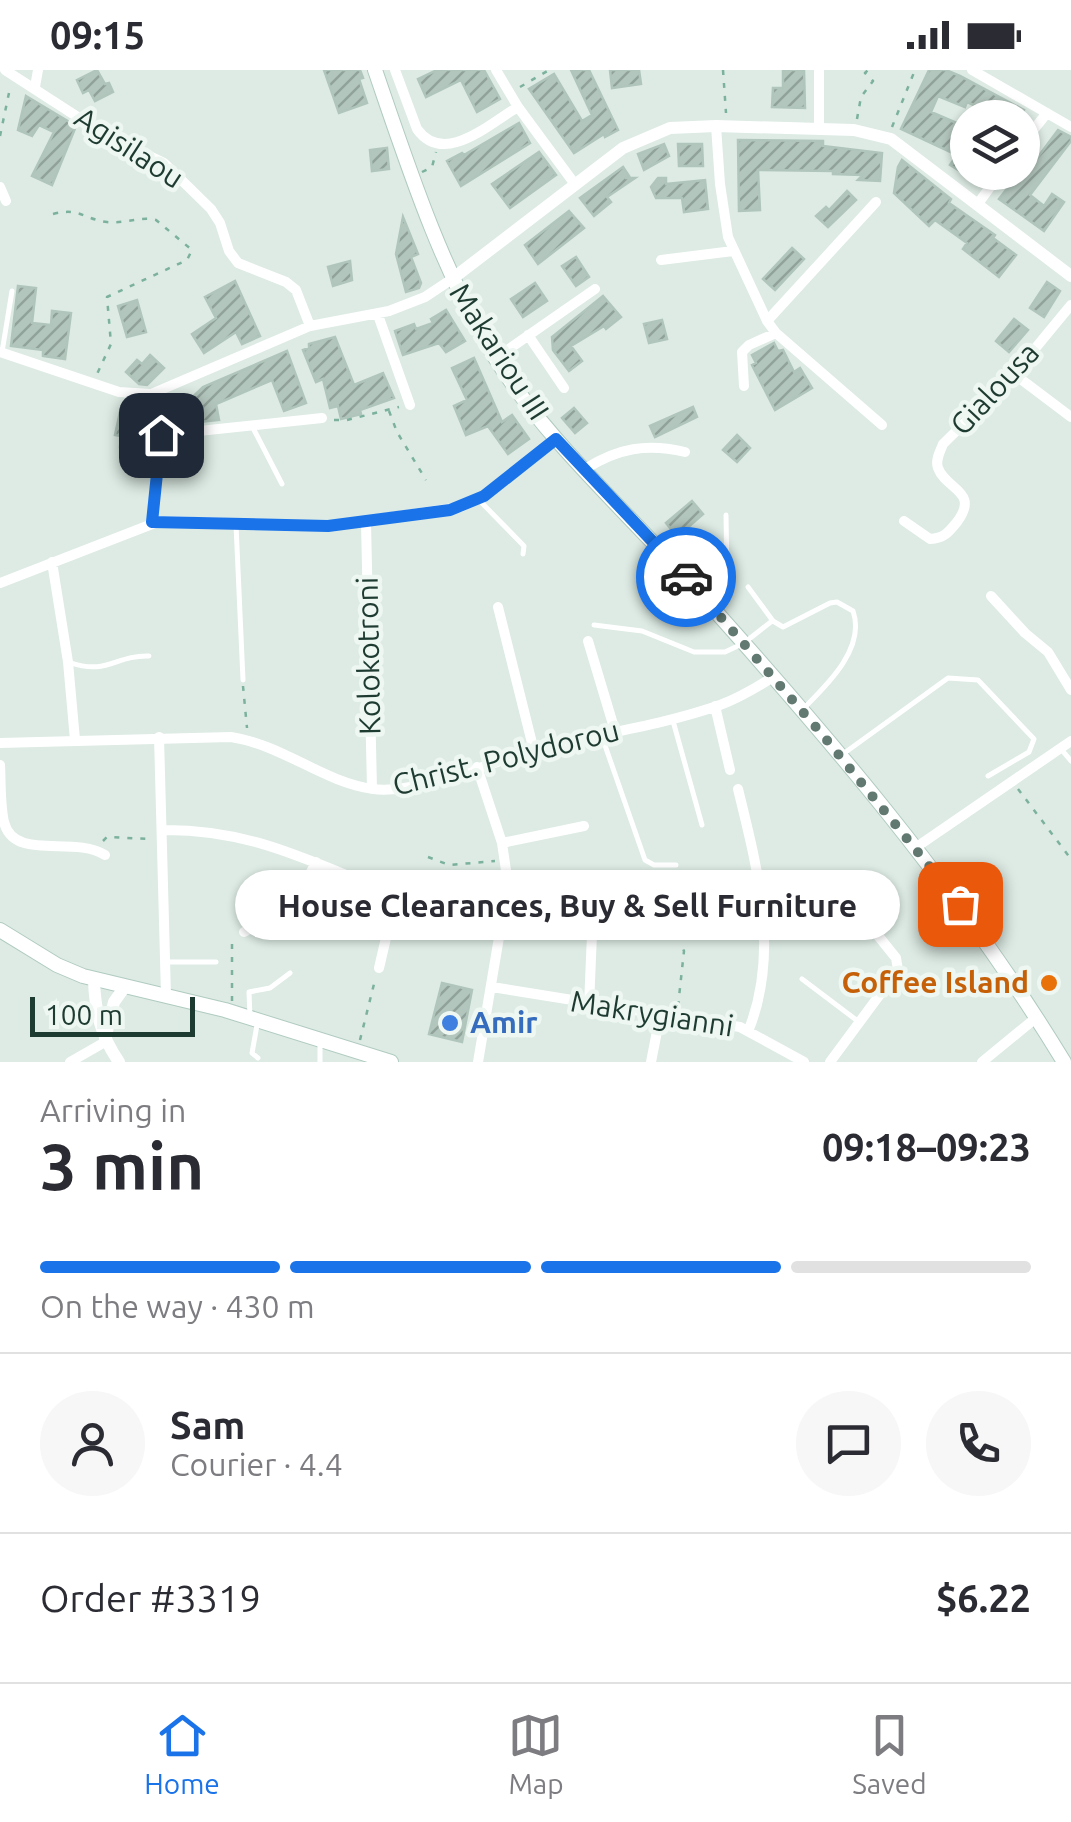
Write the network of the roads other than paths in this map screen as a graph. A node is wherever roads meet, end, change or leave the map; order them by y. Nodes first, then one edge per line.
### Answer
1 (38, 70) edge
2 (375, 70) edge
3 (394, 70) edge
4 (496, 70) edge
5 (818, 70) edge
6 (972, 70) edge
7 (9, 72) edge
8 (35, 88) junction
9 (518, 106) junction
10 (1047, 113) junction
11 (1040, 122) edge
12 (721, 126) junction
13 (1071, 127) edge
14 (818, 129) junction
15 (574, 183) junction
16 (0, 187) edge
17 (988, 190) edge
18 (6, 201) dead end
19 (876, 202) dead end
20 (977, 204) junction
21 (733, 251) junction
22 (660, 260) dead end
23 (1071, 276) edge
24 (452, 280) junction
25 (594, 289) dead end
26 (12, 290) dead end
27 (1071, 306) edge
28 (378, 315) junction
29 (767, 321) junction
30 (310, 326) junction
31 (776, 332) junction
32 (528, 335) junction
33 (1, 352) edge
34 (496, 358) junction
35 (1014, 374) junction
36 (744, 386) dead end
37 (564, 388) dead end
38 (162, 392) junction
39 (410, 405) road end
40 (1071, 417) edge
41 (322, 418) road end
42 (882, 425) dead end
43 (252, 426) junction
44 (161, 435) junction
45 (556, 439) junction
46 (685, 452) dead end
47 (585, 470) junction
48 (282, 484) dead end
49 (478, 499) junction
50 (726, 515) dead end
51 (904, 521) dead end
52 (152, 522) junction
53 (236, 522) junction
54 (366, 523) junction
55 (523, 554) dead end
56 (52, 562) junction
57 (0, 583) edge
58 (748, 587) dead end
59 (992, 596) dead end
60 (708, 602) junction
61 (498, 607) dead end
62 (772, 621) junction
63 (594, 624) dead end
64 (588, 641) dead end
65 (744, 643) junction
66 (149, 656) dead end
67 (68, 662) junction
68 (773, 677) junction
69 (243, 680) road end
70 (1071, 690) edge
71 (716, 706) junction
72 (802, 710) junction
73 (672, 718) junction
74 (615, 731) junction
75 (601, 734) junction
76 (158, 737) junction
77 (75, 740) junction
78 (0, 743) edge
79 (1066, 745) edge
80 (534, 750) junction
81 (840, 756) junction
82 (1071, 761) edge
83 (0, 765) edge
84 (477, 767) junction
85 (730, 770) dead end
86 (988, 776) dead end
87 (372, 789) junction
88 (738, 789) dead end
89 (702, 825) dead end
90 (584, 826) dead end
91 (162, 835) junction
92 (502, 843) junction
93 (915, 848) junction
94 (100, 852) road end
95 (316, 862) junction
96 (676, 865) dead end
97 (835, 882) dead end
98 (396, 894) junction
99 (502, 925) junction
100 (0, 930) edge
101 (244, 932) road end
102 (675, 934) road end
103 (165, 962) junction
104 (216, 962) dead end
105 (379, 968) road end
106 (290, 972) dead end
107 (802, 978) dead end
108 (94, 980) junction
109 (124, 988) junction
110 (492, 988) junction
111 (166, 996) junction
112 (589, 1005) junction
113 (660, 1016) junction
114 (1037, 1017) junction
115 (254, 1019) junction
116 (861, 1023) junction
117 (749, 1030) junction
118 (320, 1040) junction
119 (105, 1042) junction
120 (258, 1058) dead end
121 (70, 1062) edge
122 (119, 1062) edge
123 (320, 1062) edge
124 (392, 1062) edge
125 (478, 1062) edge
126 (650, 1062) edge
127 (804, 1062) edge
128 (830, 1062) edge
129 (982, 1062) edge
130 (1064, 1062) edge

1 - 8 street
2 - 24 main road, Makariou III
3 - 9 street
4 - 9 street
5 - 14 street
6 - 10 street
7 - 8 street, Agisilaou
8 - 30 street, Agisilaou
9 - 15 street
10 - 11 street
10 - 13 street
12 - 14 street
12 - 15 street
12 - 21 street
14 - 20 street
15 - 24 street
16 - 18 street
17 - 20 street
19 - 29 street
20 - 23 street
21 - 22 street
21 - 29 street
24 - 28 street
24 - 34 main road, Makariou III
25 - 32 street
26 - 33 lane
27 - 35 street, Gialousa
28 - 30 street
28 - 39 street
29 - 31 street
30 - 38 street
31 - 36 street
31 - 42 street
32 - 34 street
32 - 37 street
33 - 38 street
34 - 45 main road, Makariou III
35 - 40 street
35 - 51 street, Gialousa
38 - 44 street
41 - 43 street
43 - 44 street
43 - 48 lane
44 - 52 street
45 - 47 main road, Makariou III
45 - 49 street
46 - 47 street
47 - 60 main road, Makariou III
49 - 54 street
49 - 55 lane
50 - 60 lane
52 - 53 street
52 - 56 street
53 - 54 street
53 - 69 lane
54 - 87 street, Kolokotroni
56 - 57 street
56 - 67 street
58 - 62 lane
59 - 70 street
60 - 65 main road, Makariou III
61 - 80 street
62 - 65 lane
62 - 72 lane
63 - 65 lane
64 - 74 street
65 - 68 main road, Makariou III
66 - 67 lane
67 - 77 street
68 - 71 street, Christ. Polydorou
68 - 72 main road, Makariou III
71 - 73 street, Christ. Polydorou
71 - 85 street
72 - 81 main road, Makariou III
73 - 74 street, Christ. Polydorou
73 - 89 lane
74 - 75 street, Christ. Polydorou
75 - 80 street, Christ. Polydorou
75 - 96 lane
76 - 77 street, Christ. Polydorou
76 - 87 street, Christ. Polydorou
76 - 91 street
77 - 78 street, Christ. Polydorou
79 - 82 lane
79 - 93 street
80 - 84 street, Christ. Polydorou
81 - 86 lane
81 - 93 main road, Makariou III
83 - 94 street
84 - 87 street, Christ. Polydorou
84 - 92 street
88 - 117 street
90 - 92 street
91 - 95 street
91 - 103 street
92 - 99 street
93 - 114 main road, Makariou III
95 - 98 street
95 - 101 street
97 - 116 street
98 - 99 street
98 - 105 street
99 - 110 street
100 - 108 main road
102 - 112 street
103 - 104 lane
103 - 111 street
106 - 115 lane
107 - 116 lane
108 - 109 main road
108 - 119 street
109 - 111 main road
109 - 119 street
110 - 112 street, Makrygianni
110 - 125 street
111 - 115 main road
112 - 113 street, Makrygianni
113 - 117 street, Makrygianni
113 - 126 street
114 - 129 street
114 - 130 main road, Makariou III
115 - 118 main road
115 - 120 lane
116 - 128 street
117 - 127 street, Makrygianni
118 - 123 lane
118 - 124 main road
119 - 121 street
119 - 122 street

